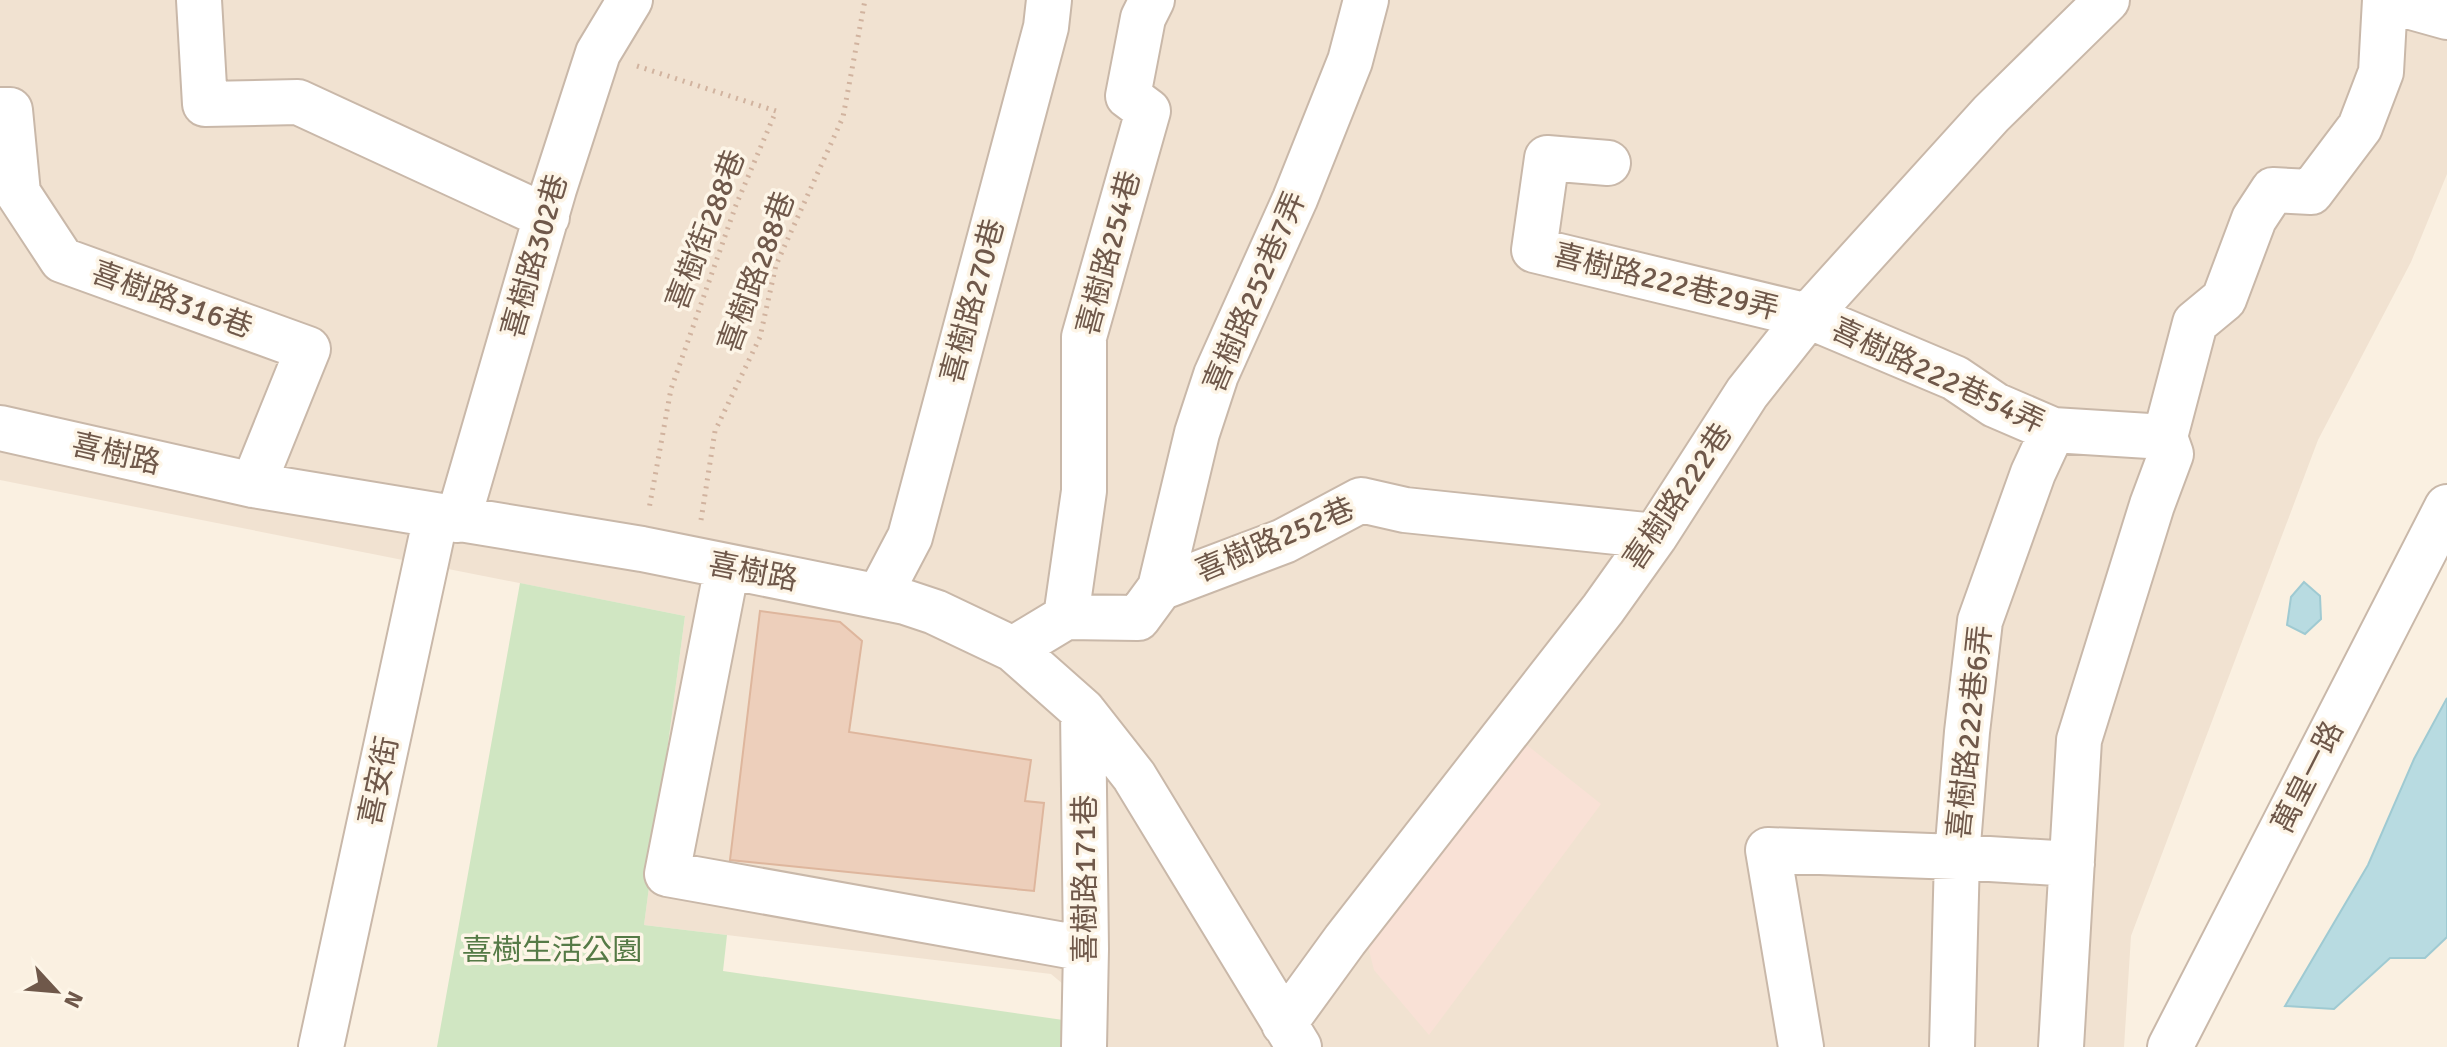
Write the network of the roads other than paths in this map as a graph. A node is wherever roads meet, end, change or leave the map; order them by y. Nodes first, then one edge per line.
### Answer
1 (199, 0) edge
2 (630, 0) edge
3 (1049, 0) edge
4 (1152, 0) edge
5 (1366, 0) edge
6 (2107, 0) edge
7 (2385, 0) edge
8 (2447, 17) edge
9 (0, 110) edge
10 (1608, 163) dead end
11 (547, 217) junction
12 (1808, 316) junction
13 (0, 428) edge
14 (2053, 430) junction
15 (2165, 437) junction
16 (253, 485) junction
17 (2447, 507) edge
18 (447, 518) junction
19 (1655, 536) junction
20 (711, 563) junction
21 (1160, 588) junction
22 (879, 596) junction
23 (1066, 617) junction
24 (1013, 649) junction
25 (1083, 711) junction
26 (1957, 857) junction
27 (2072, 864) junction
28 (1086, 949) junction
29 (1292, 1036) edge
30 (321, 1047) edge
31 (1084, 1047) edge
32 (1801, 1047) edge
33 (1952, 1047) edge
34 (2061, 1047) edge
35 (2170, 1047) edge

1 - 11 street
2 - 11 street, 喜樹路302巷
3 - 22 street, 喜樹路270巷
4 - 23 street, 喜樹路254巷
5 - 21 street, 喜樹路252巷7弄
6 - 12 street, 喜樹路222巷
7 - 8 street
7 - 15 street
9 - 16 street, 喜樹路316巷
10 - 12 street, 喜樹路222巷29弄
11 - 18 street, 喜樹路302巷
12 - 14 street, 喜樹路222巷54弄
12 - 19 street, 喜樹路222巷
13 - 16 street, 喜樹路
14 - 15 street, 喜樹路222巷54弄
14 - 26 street, 喜樹路222巷6弄
15 - 27 street
16 - 18 street, 喜樹路
17 - 35 street, 萬皇一路
18 - 20 street, 喜樹路
18 - 30 street, 喜安街
19 - 21 street, 喜樹路252巷
19 - 29 street, 喜樹路222巷
20 - 22 street, 喜樹路
20 - 28 street
21 - 23 street, 喜樹路252巷
22 - 24 street, 喜樹路
23 - 24 street
24 - 25 street, 喜樹路
25 - 28 street, 喜樹路171巷
25 - 29 street, 喜樹路
26 - 27 street
26 - 32 street
26 - 33 street, 喜樹路222巷6弄
27 - 34 street
28 - 31 street, 喜樹路171巷

